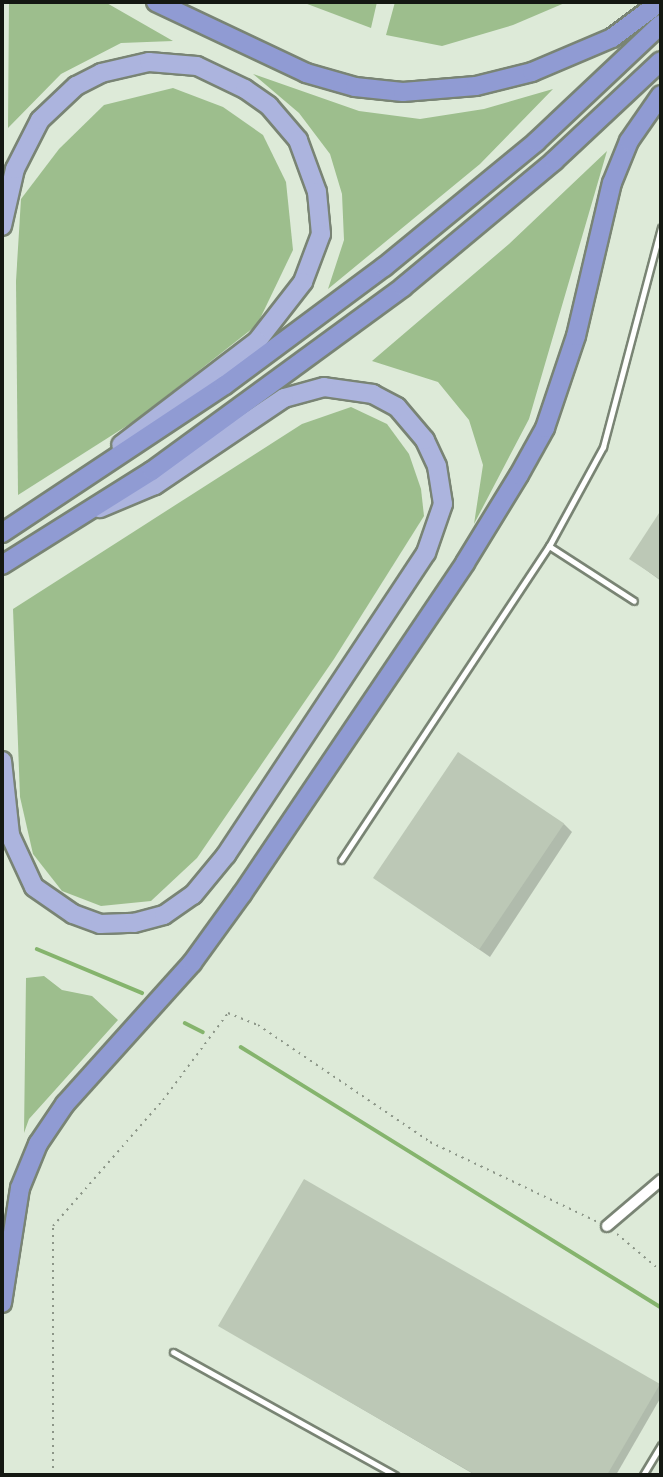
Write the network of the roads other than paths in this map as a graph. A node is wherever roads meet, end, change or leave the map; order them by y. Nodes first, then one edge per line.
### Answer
1 (156, 2) edge
2 (660, 2) edge
3 (661, 24) edge
4 (661, 61) edge
5 (661, 95) edge
6 (2, 226) edge
7 (661, 228) edge
8 (81, 484) junction
9 (87, 513) junction
10 (2, 533) edge
11 (549, 546) junction
12 (2, 565) edge
13 (634, 601) dead end
14 (2, 761) edge
15 (341, 860) dead end
16 (661, 1180) edge
17 (607, 1226) road end
18 (2, 1303) edge
19 (173, 1352) dead end
20 (661, 1446) edge
21 (395, 1475) edge
22 (643, 1475) edge

1 - 2 highway
3 - 8 highway
4 - 9 highway
5 - 18 highway
6 - 8 main road
7 - 11 lane
8 - 10 highway
9 - 12 highway
9 - 14 main road
11 - 13 lane
11 - 15 lane
16 - 17 street
19 - 21 lane
20 - 22 lane

